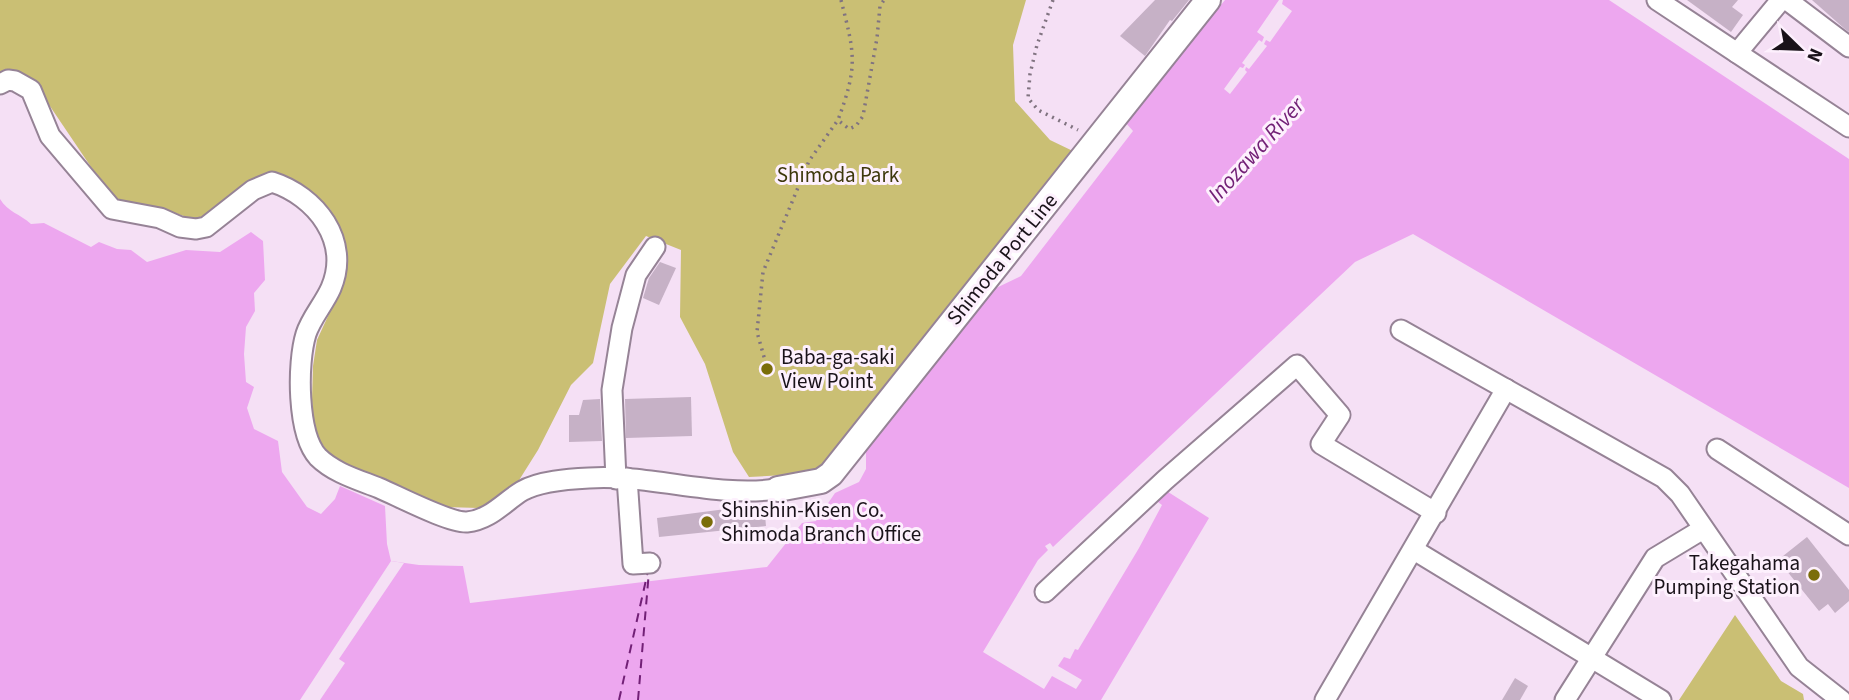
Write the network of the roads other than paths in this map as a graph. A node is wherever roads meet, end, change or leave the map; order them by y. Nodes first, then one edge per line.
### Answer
1 (1208, 0) edge
2 (1657, 0) edge
3 (1782, 0) edge
4 (1787, 0) edge
5 (1849, 47) edge
6 (1737, 53) junction
7 (0, 84) edge
8 (1848, 124) edge
9 (655, 247) dead end
10 (1401, 330) dead end
11 (1506, 389) junction
12 (1717, 449) dead end
13 (621, 479) junction
14 (778, 489) joint
15 (1436, 513) junction
16 (1703, 529) junction
17 (1849, 535) edge
18 (1414, 550) junction
19 (650, 563) dead end
20 (1045, 592) dead end
21 (1592, 658) junction
22 (1325, 700) edge
23 (1565, 700) edge
24 (1661, 700) edge
25 (1841, 700) edge

1 - 14 main road, Shimoda Port Line
2 - 6 street
3 - 6 street
4 - 5 street
6 - 8 street
7 - 13 street
9 - 13 street
10 - 11 street
11 - 15 street
11 - 16 street
12 - 17 street
13 - 14 street
13 - 19 street
15 - 18 street
15 - 20 street
16 - 21 street
16 - 25 street
18 - 21 street
18 - 22 street
21 - 23 street
21 - 24 street

